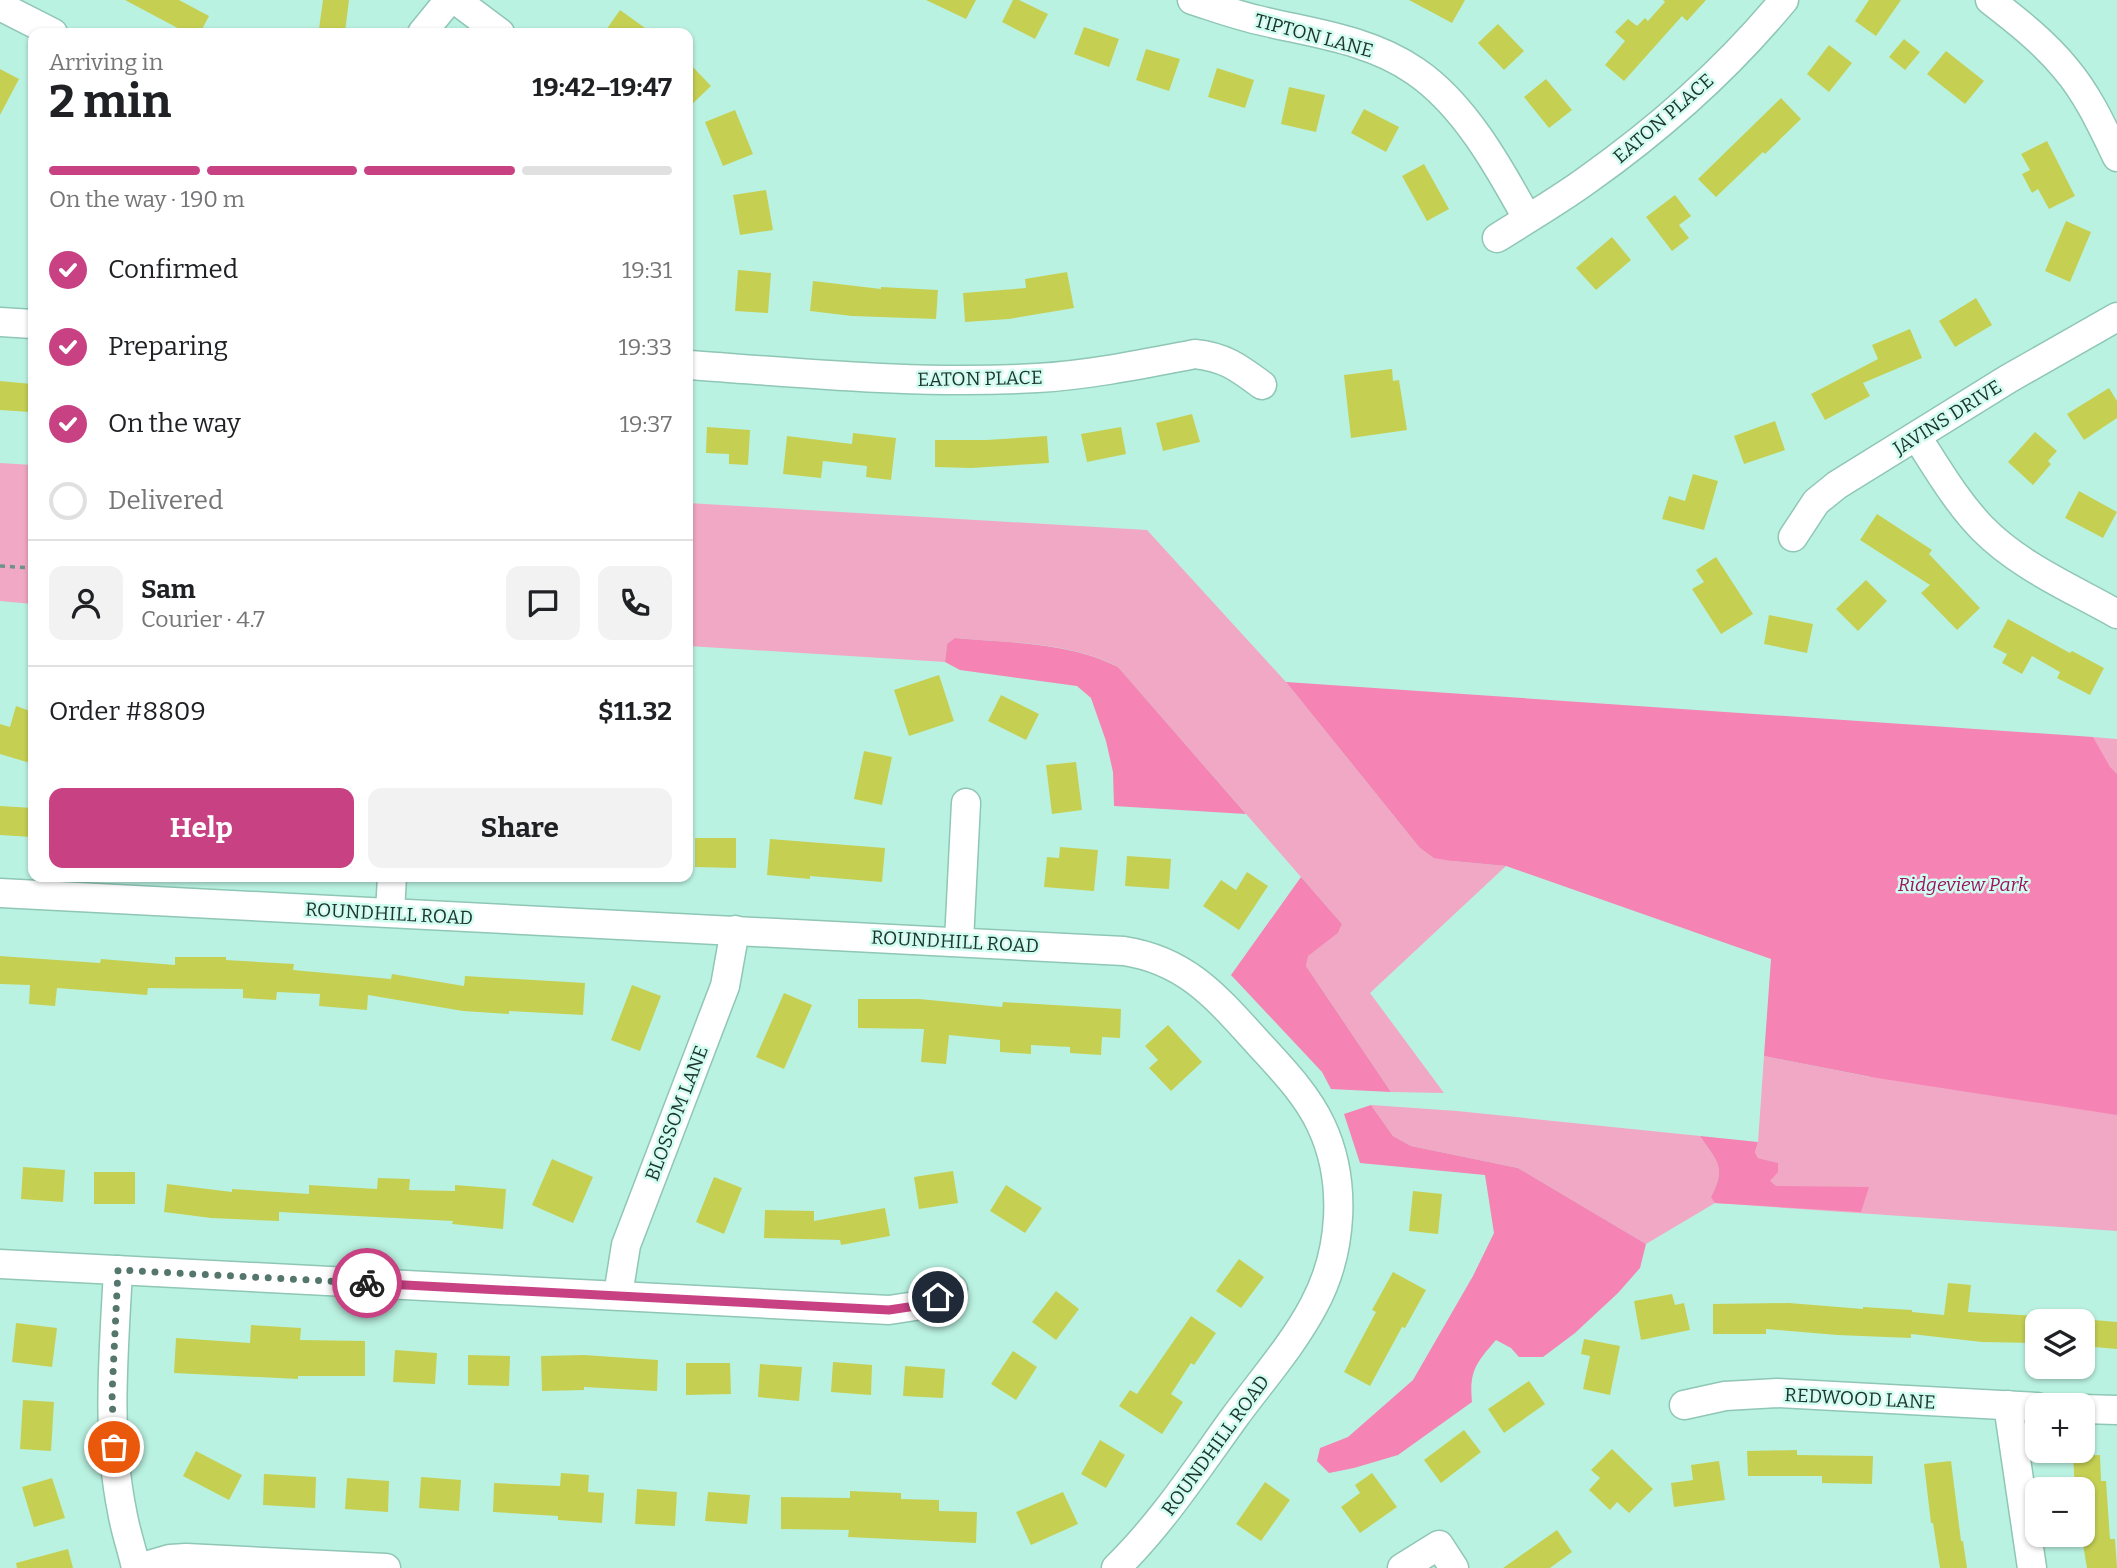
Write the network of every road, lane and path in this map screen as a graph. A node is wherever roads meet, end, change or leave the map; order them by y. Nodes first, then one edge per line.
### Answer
1 (449, 0) edge
2 (456, 0) edge
3 (1192, 0) edge
4 (1784, 0) edge
5 (1990, 0) edge
6 (0, 6) edge
7 (43, 28) edge
8 (426, 28) edge
9 (493, 28) edge
10 (2117, 157) edge
11 (1527, 218) junction
12 (1497, 238) dead end
13 (2117, 317) edge
14 (0, 322) edge
15 (28, 324) edge
16 (693, 365) edge
17 (1262, 385) dead end
18 (1917, 437) junction
19 (1793, 537) dead end
20 (0, 566) edge
21 (28, 568) edge
22 (2117, 614) edge
23 (966, 803) dead end
24 (391, 882) edge
25 (108, 888) edge
26 (0, 893) edge
27 (390, 912) junction
28 (735, 930) junction
29 (960, 941) junction
30 (0, 1264) edge
31 (118, 1270) junction
32 (953, 1289) dead end
33 (618, 1295) junction
34 (1684, 1405) dead end
35 (2008, 1405) junction
36 (2025, 1406) edge
37 (2095, 1409) edge
38 (2117, 1410) edge
39 (138, 1568) edge
40 (386, 1568) edge
41 (1116, 1568) edge
42 (1402, 1568) edge
43 (1454, 1568) edge
44 (2032, 1568) edge

1 - 8 street
2 - 9 street
3 - 11 street, TIPTON LANE
4 - 11 street, EATON PLACE
5 - 10 street
6 - 7 street
11 - 12 street, EATON PLACE
13 - 18 street, JAVINS DRIVE
14 - 15 street
16 - 17 street, EATON PLACE
18 - 19 street, JAVINS DRIVE
18 - 22 street
20 - 21 path
23 - 29 street
24 - 27 street
25 - 26 street, ROUNDHILL ROAD
25 - 27 street, ROUNDHILL ROAD
27 - 28 street, ROUNDHILL ROAD
28 - 29 street, ROUNDHILL ROAD
28 - 33 street, BLOSSOM LANE
29 - 41 street, ROUNDHILL ROAD
30 - 31 street
31 - 33 street
31 - 39 street
32 - 33 street
34 - 35 street, REDWOOD LANE
35 - 36 street, REDWOOD LANE
35 - 44 street
37 - 38 street
39 - 40 street
42 - 43 street

